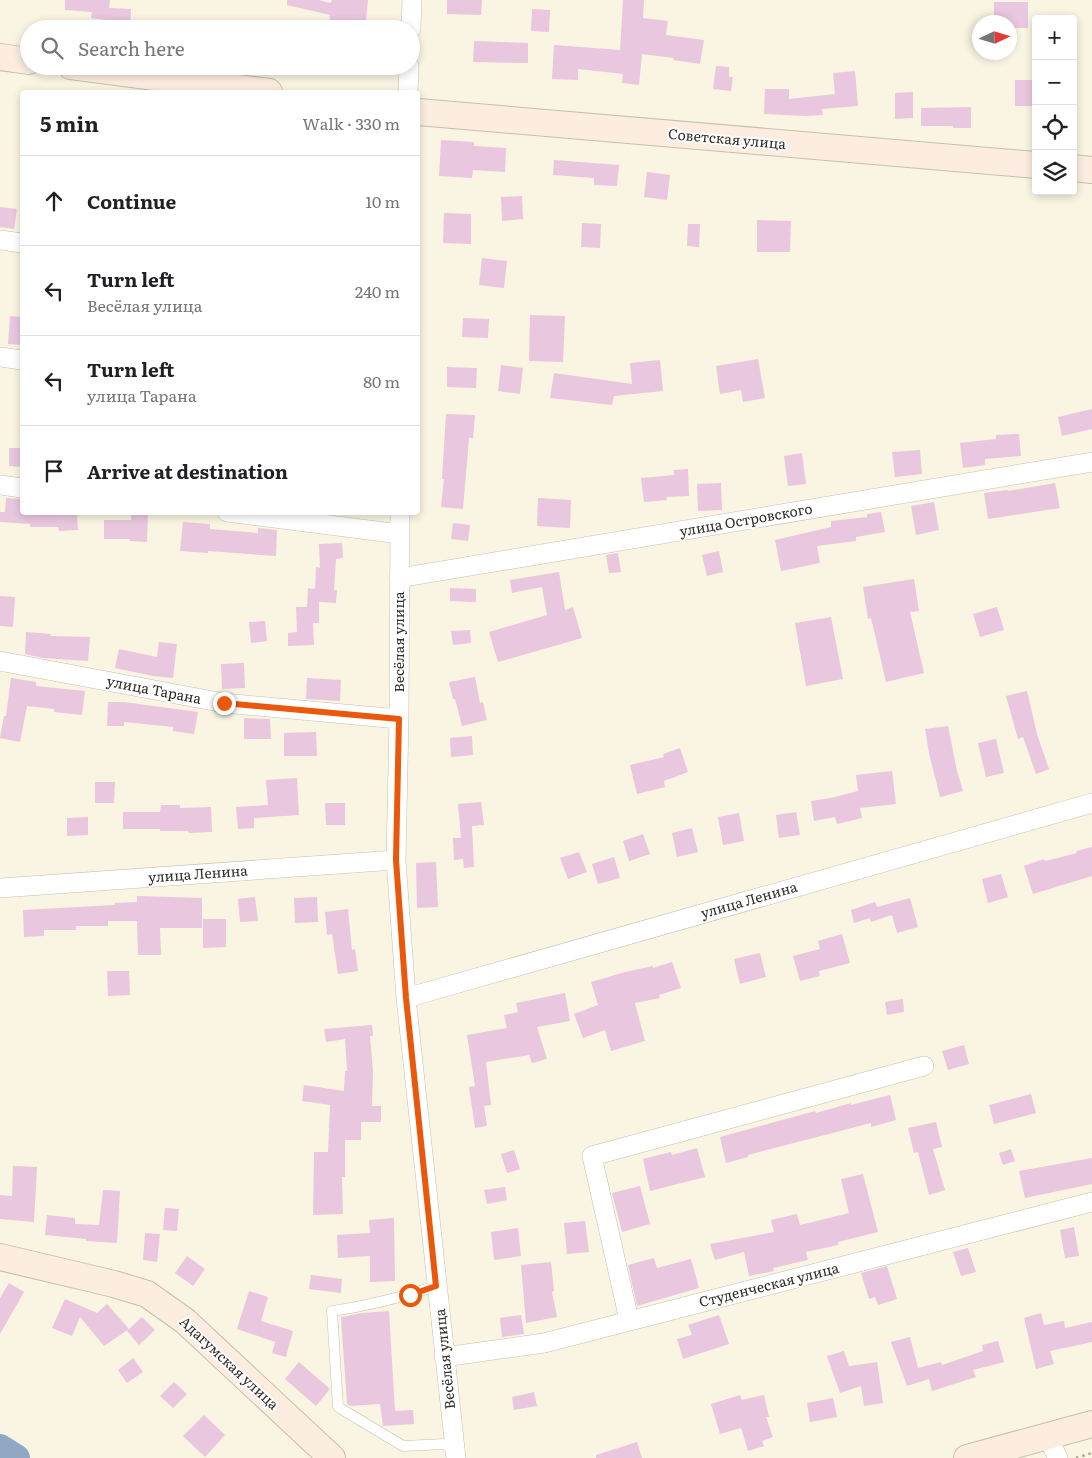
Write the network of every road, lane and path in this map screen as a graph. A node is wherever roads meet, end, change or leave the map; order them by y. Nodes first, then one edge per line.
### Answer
1 (412, 0) edge
2 (411, 20) edge
3 (0, 57) edge
4 (20, 60) edge
5 (139, 75) edge
6 (409, 75) edge
7 (253, 90) edge
8 (408, 90) edge
9 (420, 112) edge
10 (1032, 165) edge
11 (1077, 168) edge
12 (1092, 170) edge
13 (0, 240) edge
14 (20, 243) edge
15 (0, 357) edge
16 (20, 360) edge
17 (1092, 462) edge
18 (0, 485) edge
19 (20, 488) edge
20 (251, 515) edge
21 (400, 515) edge
22 (400, 534) junction
23 (399, 578) junction
24 (0, 661) edge
25 (399, 719) junction
26 (1092, 803) edge
27 (396, 860) junction
28 (0, 888) edge
29 (406, 998) junction
30 (924, 1066) dead end
31 (1092, 1202) edge
32 (0, 1257) edge
33 (436, 1286) junction
34 (629, 1320) junction
35 (444, 1358) junction
36 (1092, 1424) edge
37 (1052, 1447) edge
38 (1092, 1453) edge
39 (456, 1456) edge
40 (332, 1458) edge
41 (967, 1458) edge
42 (1076, 1458) edge

1 - 2 street
3 - 4 main road
5 - 7 main road
6 - 8 street
9 - 10 main road, Советская улица
11 - 12 main road
13 - 14 street
15 - 16 street
17 - 23 street, улица Островского
18 - 19 street
20 - 22 street
21 - 22 street, Весёлая улица
22 - 23 street, Весёлая улица
23 - 25 street, Весёлая улица
24 - 25 street, улица Тарана
25 - 27 street, Весёлая улица
26 - 29 street, улица Ленина
27 - 28 street, улица Ленина
27 - 29 street, Весёлая улица
29 - 33 street, Весёлая улица
30 - 34 street
31 - 34 street, Студенческая улица
32 - 40 main road, Адагумская улица
33 - 35 street, Весёлая улица
33 - 39 lane
34 - 35 street, Студенческая улица
35 - 39 street, Весёлая улица
36 - 37 main road
37 - 41 main road
38 - 42 path

